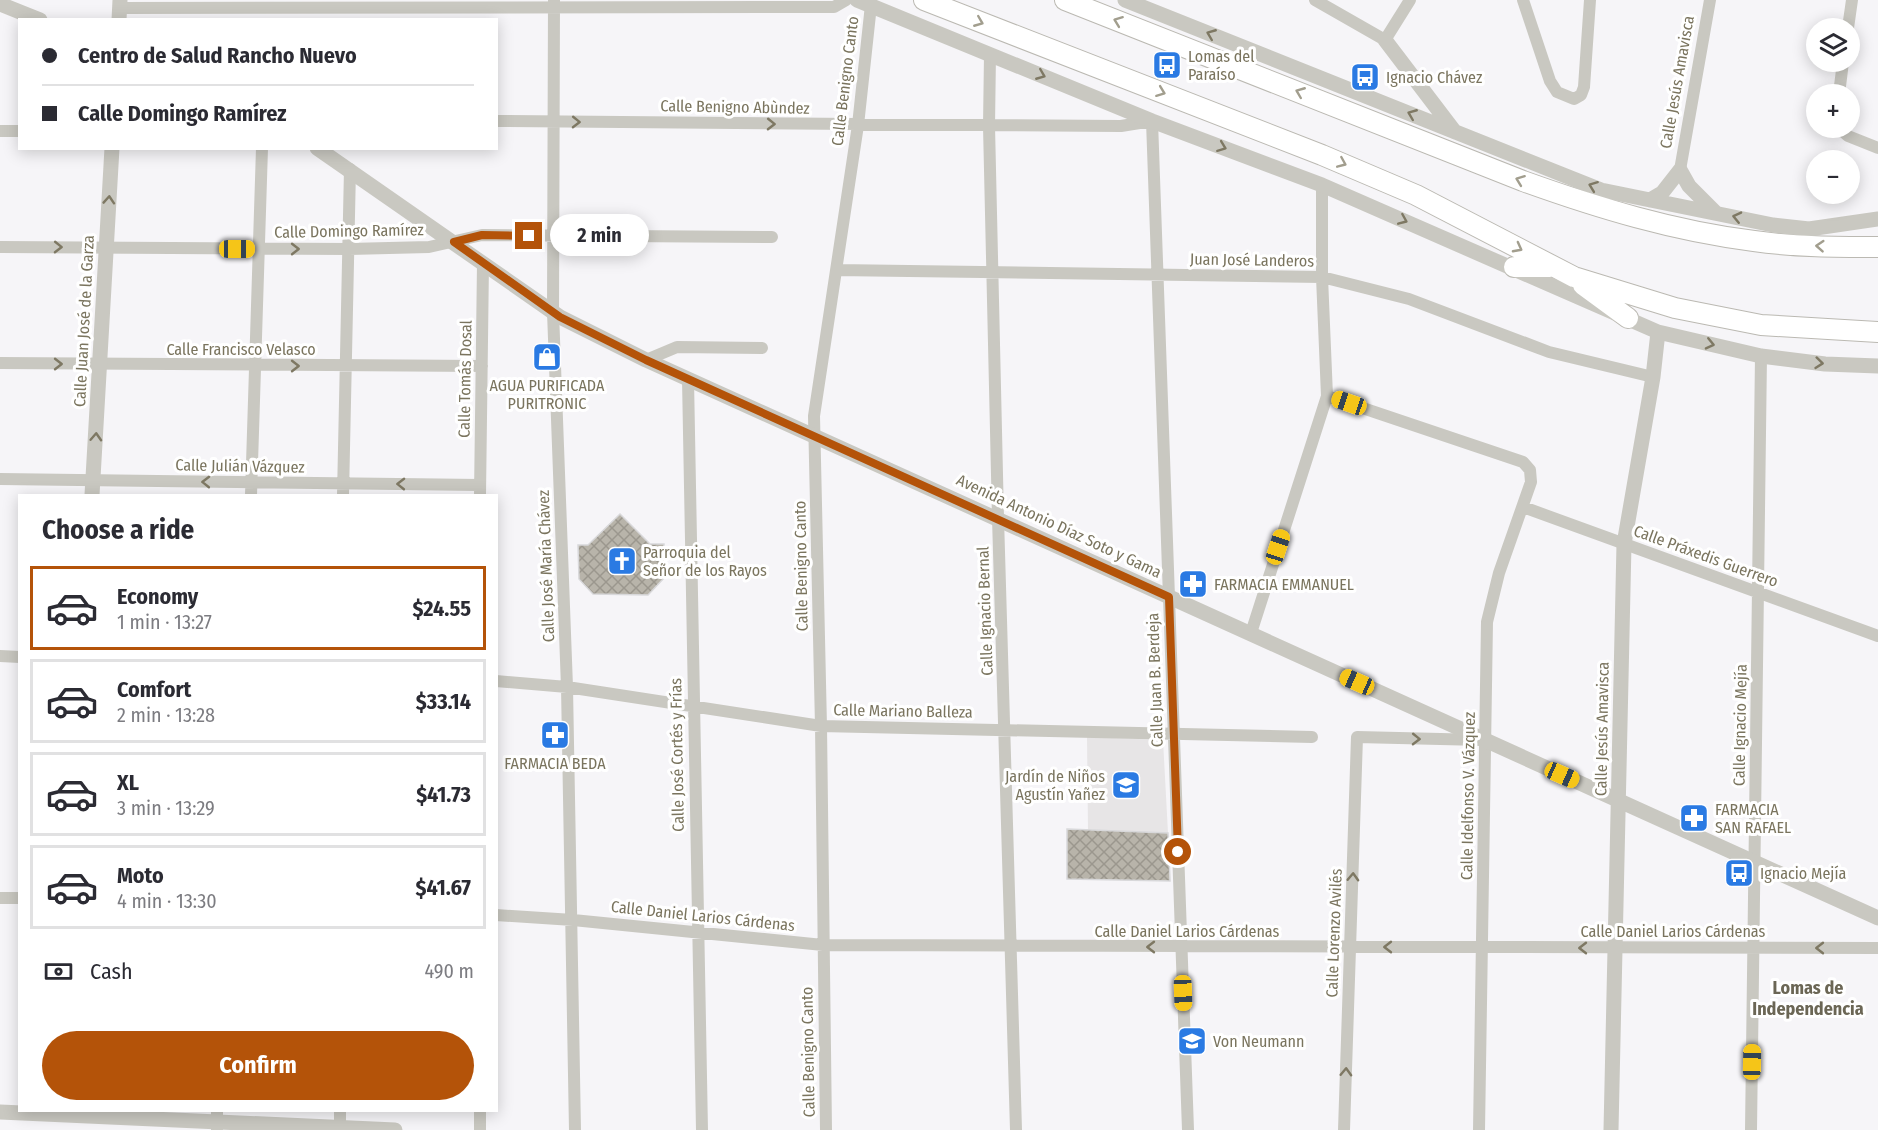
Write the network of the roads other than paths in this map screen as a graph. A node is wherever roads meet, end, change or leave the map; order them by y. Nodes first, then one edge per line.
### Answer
1 (846, 0) edge
2 (924, 0) edge
3 (1065, 0) edge
4 (1125, 0) edge
5 (1315, 0) edge
6 (1410, 0) edge
7 (1523, 0) edge
8 (1590, 0) edge
9 (1710, 0) edge
10 (1852, 0) edge
11 (864, 2) edge
12 (0, 4) edge
13 (554, 4) edge
14 (119, 9) edge
15 (349, 9) edge
16 (35, 18) edge
17 (1849, 18) edge
18 (1384, 40) junction
19 (990, 54) junction
20 (498, 121) edge
21 (1152, 121) junction
22 (552, 122) junction
23 (858, 125) junction
24 (989, 126) junction
25 (0, 131) edge
26 (18, 132) edge
27 (1455, 132) junction
28 (1853, 138) edge
29 (1878, 148) edge
30 (112, 150) edge
31 (262, 150) edge
32 (320, 150) edge
33 (350, 169) junction
34 (1680, 170) junction
35 (1322, 185) junction
36 (1650, 200) junction
37 (1714, 212) junction
38 (1878, 219) edge
39 (553, 236) junction
40 (772, 237) dead end
41 (454, 242) junction
42 (0, 246) edge
43 (1878, 247) edge
44 (106, 248) junction
45 (258, 249) junction
46 (349, 249) junction
47 (483, 263) junction
48 (1514, 267) junction
49 (1553, 267) junction
50 (836, 270) junction
51 (993, 273) junction
52 (1158, 275) junction
53 (1322, 277) junction
54 (1574, 277) junction
55 (553, 312) junction
56 (1628, 318) junction
57 (1658, 332) junction
58 (1878, 332) edge
59 (762, 348) dead end
60 (1761, 356) junction
61 (646, 360) junction
62 (0, 363) edge
63 (100, 364) junction
64 (257, 366) junction
65 (347, 366) junction
66 (482, 366) junction
67 (1878, 366) edge
68 (1653, 377) junction
69 (688, 379) junction
70 (1327, 396) junction
71 (814, 435) junction
72 (0, 479) edge
73 (93, 488) edge
74 (252, 489) edge
75 (343, 489) edge
76 (480, 490) edge
77 (1523, 507) junction
78 (998, 518) junction
79 (1624, 544) junction
80 (1758, 592) junction
81 (1169, 597) junction
82 (1251, 633) junction
83 (1878, 636) edge
84 (0, 656) edge
85 (18, 657) edge
86 (498, 681) edge
87 (567, 687) junction
88 (693, 708) junction
89 (821, 726) junction
90 (1005, 730) junction
91 (1174, 734) junction
92 (1312, 737) dead end
93 (1485, 740) junction
94 (1619, 801) junction
95 (1754, 862) junction
96 (0, 898) edge
97 (18, 898) edge
98 (498, 915) edge
99 (1878, 918) edge
100 (573, 920) junction
101 (697, 932) junction
102 (823, 945) junction
103 (1012, 947) junction
104 (1181, 947) junction
105 (1350, 947) junction
106 (1482, 948) junction
107 (1616, 948) junction
108 (1753, 948) junction
109 (1878, 948) edge
110 (0, 1112) edge
111 (18, 1112) edge
112 (68, 1112) edge
113 (340, 1112) edge
114 (480, 1112) edge
115 (217, 1121) edge
116 (340, 1128) junction
117 (395, 1130) edge
118 (480, 1130) edge
119 (575, 1130) edge
120 (702, 1130) edge
121 (826, 1130) edge
122 (1016, 1130) edge
123 (1188, 1130) edge
124 (1344, 1130) edge
125 (1479, 1130) edge
126 (1611, 1130) edge
127 (1751, 1130) edge

1 - 13 street
2 -> 49 highway
43 -> 3 highway
27 -> 4 street
5 - 18 street
6 - 18 street
7 - 8 street
9 - 34 street, Calle Jesús Amavisca
10 - 17 street
11 - 19 street
11 - 23 street, Calle Benigno Canto
12 - 16 street
13 - 15 street
13 - 22 street, Calle José María Chávez
14 - 15 street
18 - 27 street
19 -> 21 street
19 - 24 street, Calle Ignacio Bernal
20 - 22 street, Calle Benigno Abùndez
21 - 24 street, Calle Benigno Abùndez
21 -> 35 street
21 - 52 street, Calle Juan B. Berdeja
22 -> 23 street, Calle Benigno Abùndez
22 - 39 street, Calle José María Chávez
23 - 24 street, Calle Benigno Abùndez
23 - 50 street, Calle Benigno Canto
24 - 51 street, Calle Ignacio Bernal
25 - 26 street
36 -> 27 street
28 - 29 street
44 -> 30 street, Calle Juan José de la Garza
31 - 45 street
32 - 33 street, Avenida Antonio Díaz Soto y Gama
33 - 41 street, Avenida Antonio Díaz Soto y Gama
33 - 46 street
34 - 36 street
34 - 37 street
35 -> 48 street
35 - 53 street
36 - 37 street
38 -> 37 street
39 - 40 street, Calle Domingo Ramírez
39 - 41 street, Calle Domingo Ramírez
39 - 55 street, Calle José María Chávez
41 - 46 street, Calle Domingo Ramírez
41 - 47 street, Avenida Antonio Díaz Soto y Gama
42 -> 44 street, Calle Domingo Ramírez
44 - 45 street, Calle Domingo Ramírez
44 - 63 street, Calle Juan José de la Garza
45 -> 46 street, Calle Domingo Ramírez
45 - 64 street
46 - 65 street
47 - 55 street, Avenida Antonio Díaz Soto y Gama
47 - 66 street, Calle Tomás Dosal
48 - 49 highway
48 - 56 street
49 - 54 highway
50 - 51 street, Juan José Landeros
50 - 71 street, Calle Benigno Canto
51 - 52 street, Juan José Landeros
51 - 78 street, Calle Ignacio Bernal
52 - 53 street, Juan José Landeros
52 - 81 street, Calle Juan B. Berdeja
53 - 68 street, Juan José Landeros
53 - 70 street
54 - 56 highway
54 - 58 highway
55 - 61 street, Avenida Antonio Díaz Soto y Gama
55 - 87 street, Calle José María Chávez
56 - 57 street
57 -> 60 street
57 - 68 street, Calle Jesús Amavisca
59 - 61 street
60 -> 67 street
60 - 80 street, Calle Ignacio Mejía
61 - 69 street, Avenida Antonio Díaz Soto y Gama
62 -> 63 street, Calle Francisco Velasco
63 - 64 street, Calle Francisco Velasco
73 -> 63 street, Calle Juan José de la Garza
64 -> 65 street, Calle Francisco Velasco
64 - 74 street
65 - 66 street, Calle Francisco Velasco
65 - 75 street
66 - 76 street, Calle Tomás Dosal
68 - 79 street, Calle Jesús Amavisca
69 - 71 street, Avenida Antonio Díaz Soto y Gama
69 - 88 street, Calle José Cortés y Frías
70 - 77 street, Calle Idelfonso V. Vázquez
70 - 82 street
71 - 78 street, Avenida Antonio Díaz Soto y Gama
71 - 89 street, Calle Benigno Canto
72 - 73 street, Calle Julián Vázquez
74 -> 73 street, Calle Julián Vázquez
74 - 75 street, Calle Julián Vázquez
76 -> 75 street, Calle Julián Vázquez
77 - 79 street, Calle Práxedis Guerrero
77 - 93 street, Calle Idelfonso V. Vázquez
78 - 81 street, Avenida Antonio Díaz Soto y Gama
78 - 90 street, Calle Ignacio Bernal
79 - 80 street, Calle Práxedis Guerrero
79 - 94 street, Calle Jesús Amavisca
80 - 83 street, Calle Práxedis Guerrero
80 - 95 street, Calle Ignacio Mejía
81 - 82 street, Avenida Antonio Díaz Soto y Gama
81 - 91 street, Calle Juan B. Berdeja
82 - 93 street, Avenida Antonio Díaz Soto y Gama
84 - 85 street
86 - 87 street, Calle Mariano Balleza
87 - 88 street, Calle Mariano Balleza
87 - 100 street, Calle José María Chávez
88 - 89 street, Calle Mariano Balleza
88 - 101 street, Calle José Cortés y Frías
89 - 90 street, Calle Mariano Balleza
89 - 102 street, Calle Benigno Canto
90 - 91 street, Calle Mariano Balleza
90 - 103 street, Calle Ignacio Bernal
91 - 92 street, Calle Mariano Balleza
91 - 104 street, Calle Juan B. Berdeja
93 - 94 street, Avenida Antonio Díaz Soto y Gama
105 -> 93 street, Calle Lorenzo Avilés
93 - 106 street, Calle Idelfonso V. Vázquez
94 - 95 street, Avenida Antonio Díaz Soto y Gama
94 - 107 street, Calle Jesús Amavisca
95 - 99 street, Avenida Antonio Díaz Soto y Gama
95 - 108 street, Calle Ignacio Mejía
96 - 97 street
98 - 100 street, Calle Daniel Larios Cárdenas
100 - 101 street, Calle Daniel Larios Cárdenas
100 - 119 street, Calle José María Chávez
101 - 102 street, Calle Daniel Larios Cárdenas
101 - 120 street, Calle José Cortés y Frías
102 - 103 street, Calle Daniel Larios Cárdenas
102 - 121 street, Calle Benigno Canto
104 -> 103 street, Calle Daniel Larios Cárdenas
103 - 122 street, Calle Ignacio Bernal
104 - 105 street, Calle Daniel Larios Cárdenas
104 - 123 street, Calle Juan B. Berdeja
106 -> 105 street, Calle Daniel Larios Cárdenas
124 -> 105 street, Calle Lorenzo Avilés
107 -> 106 street, Calle Daniel Larios Cárdenas
106 - 125 street, Calle Idelfonso V. Vázquez
107 - 108 street, Calle Daniel Larios Cárdenas
107 - 126 street, Calle Jesús Amavisca
109 -> 108 street, Calle Daniel Larios Cárdenas
108 - 127 street, Calle Ignacio Mejía
110 - 111 street
112 - 115 street
113 - 116 street
114 - 118 street
115 - 116 street
116 - 117 street

